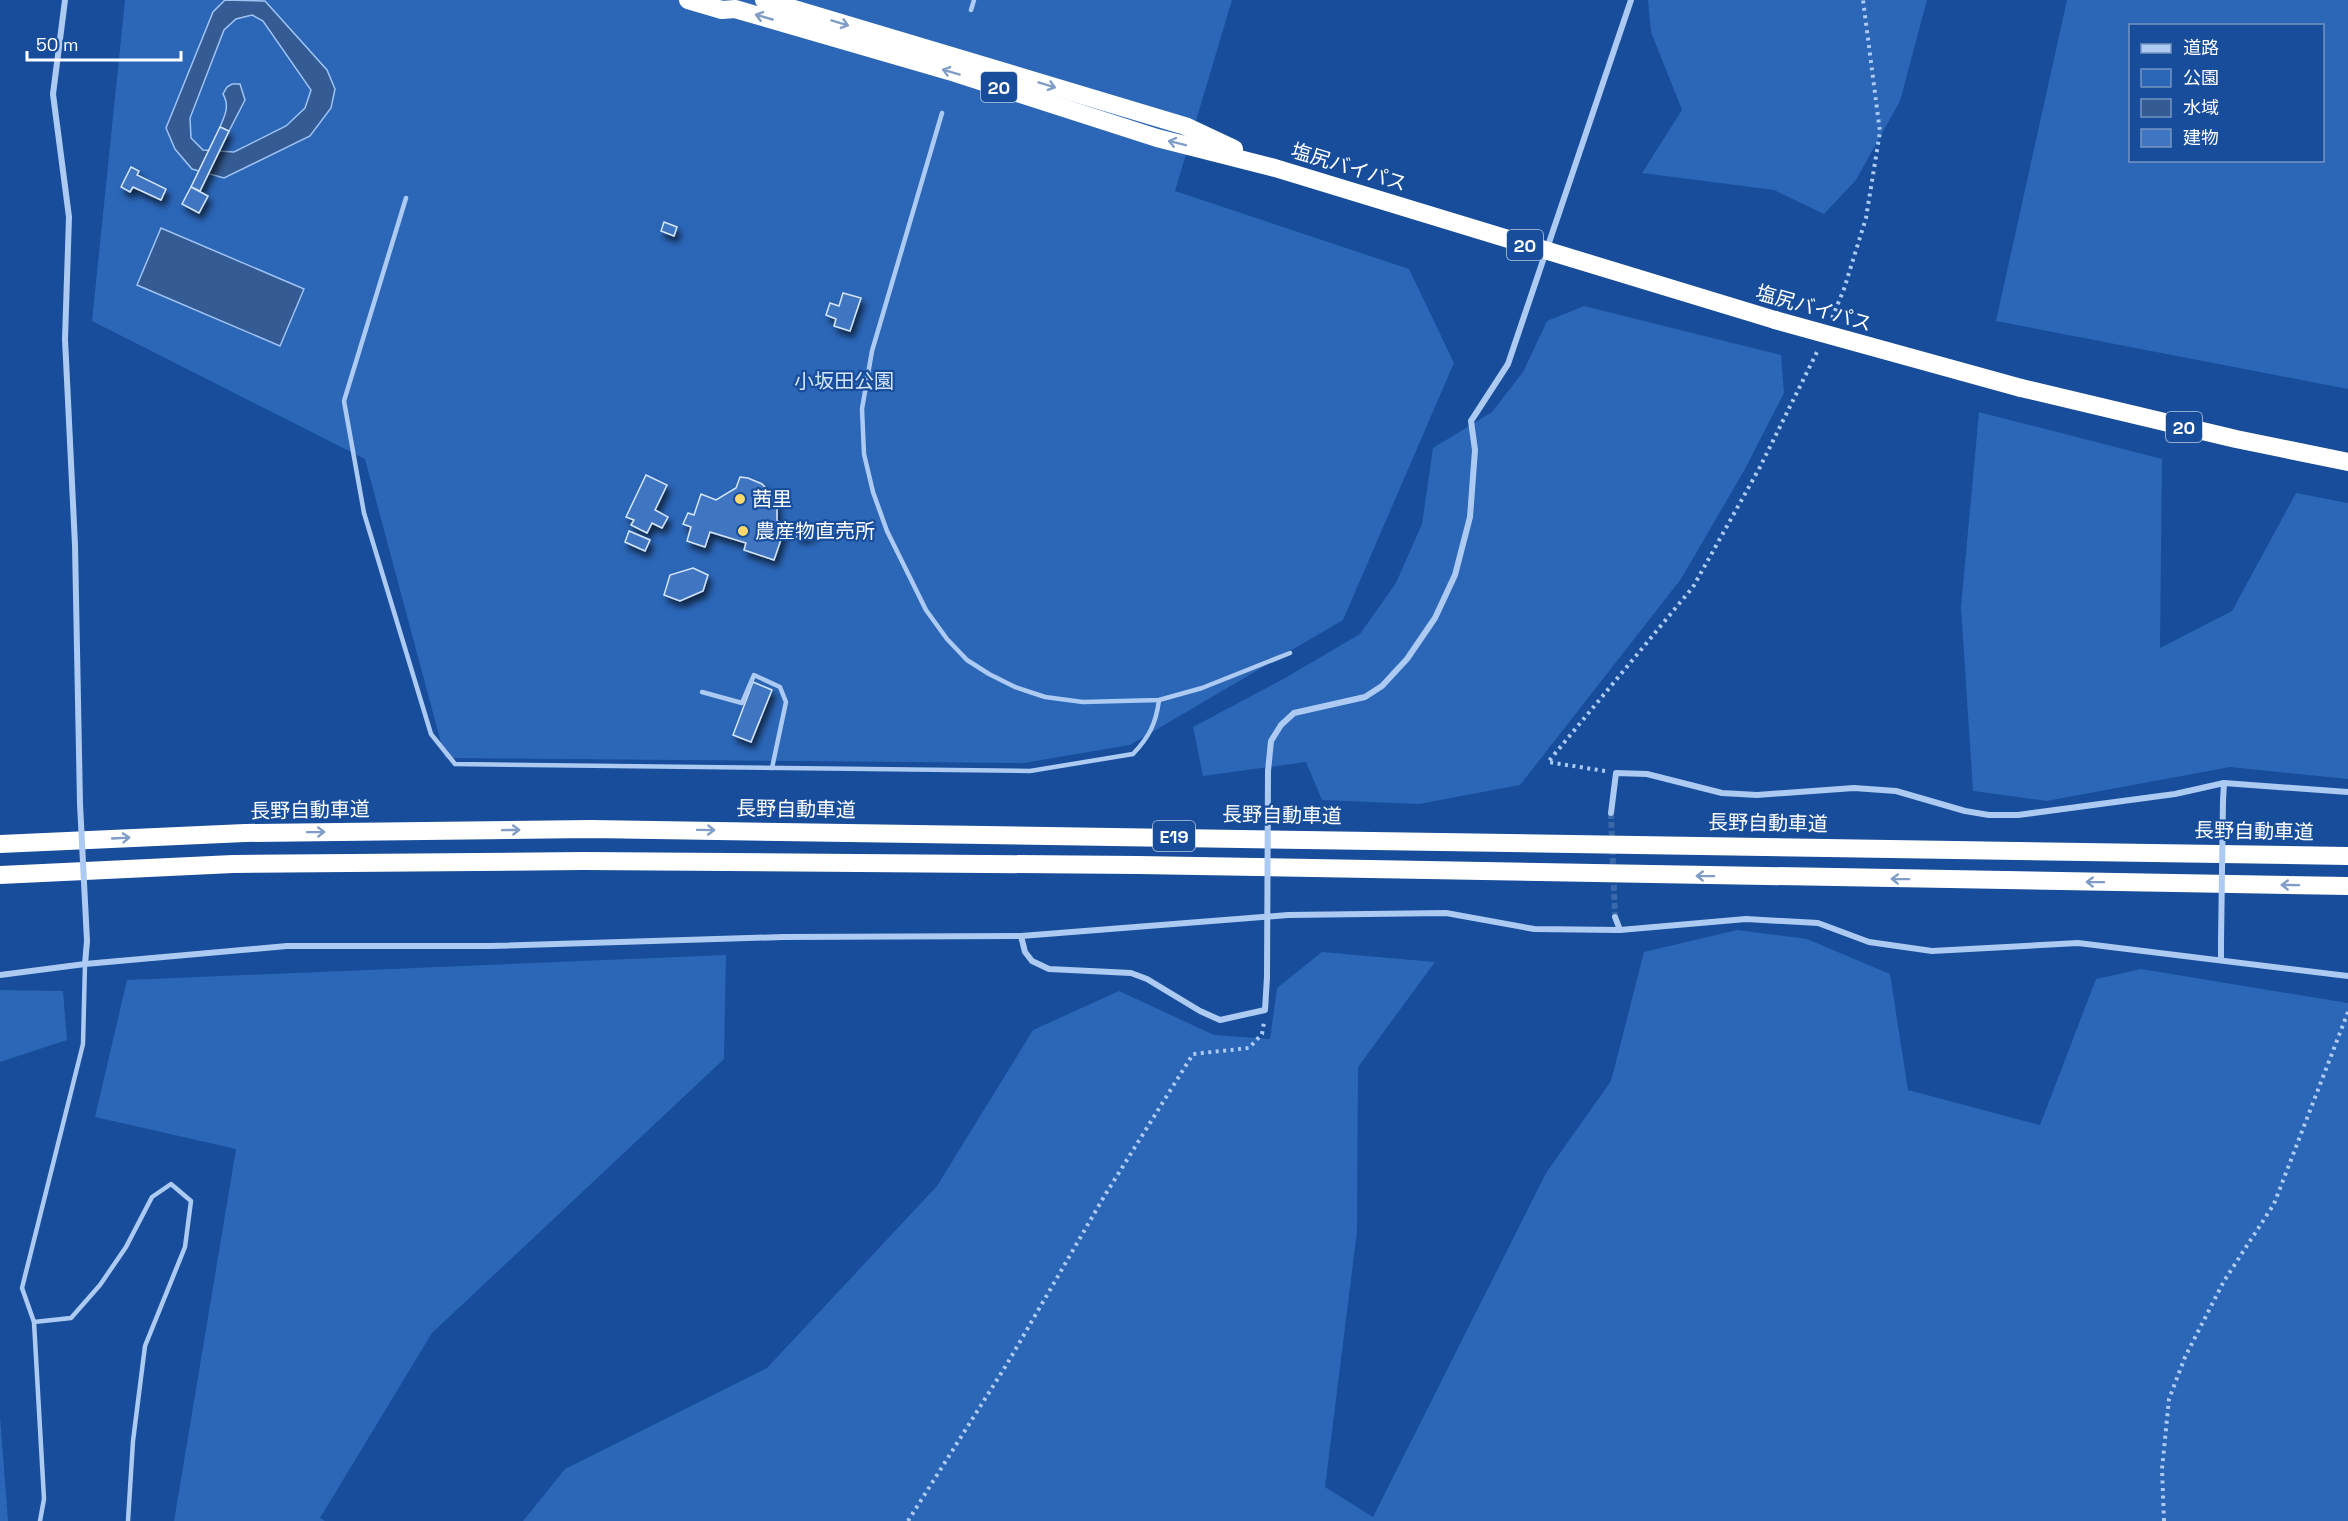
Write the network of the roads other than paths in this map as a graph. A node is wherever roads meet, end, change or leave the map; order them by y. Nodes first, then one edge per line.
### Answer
1 (65, 0) edge
2 (688, 0) edge
3 (764, 0) edge
4 (974, 0) edge
5 (1631, 0) edge
6 (971, 10) dead end
7 (942, 113) dead end
8 (1275, 168) junction
9 (406, 198) dead end
10 (1545, 252) junction
11 (2348, 462) edge
12 (1290, 653) dead end
13 (702, 693) dead end
14 (1159, 700) junction
15 (772, 768) junction
16 (2224, 783) junction
17 (2348, 792) edge
18 (1611, 813) tunnel mouth
19 (0, 844) edge
20 (2348, 856) edge
21 (0, 874) edge
22 (2348, 886) edge
23 (1615, 917) tunnel mouth
24 (1620, 930) junction
25 (1021, 936) junction
26 (2221, 959) junction
27 (85, 964) junction
28 (0, 975) edge
29 (2348, 976) edge
30 (34, 1322) junction
31 (40, 1521) edge
32 (128, 1521) edge

1 - 27 street, bridge
8 -> 2 highway, 塩尻バイパス / 20
3 -> 8 highway, 塩尻バイパス / 20
4 - 6 lane
5 - 10 street
7 - 14 lane
8 - 10 highway, 塩尻バイパス / 20
9 - 15 lane
10 - 11 highway, 塩尻バイパス / 20, bridge
10 - 25 street, bridge
12 - 14 lane
13 - 15 lane
14 - 15 lane
16 - 17 street
16 - 18 street
16 - 26 street, bridge
19 -> 20 highway, 長野自動車道 / E19
22 -> 21 highway, E19
23 - 24 street
24 - 25 street
24 - 26 street
25 - 27 street
26 - 29 street
27 - 28 street
27 - 30 lane
30 - 31 lane
30 - 32 lane

